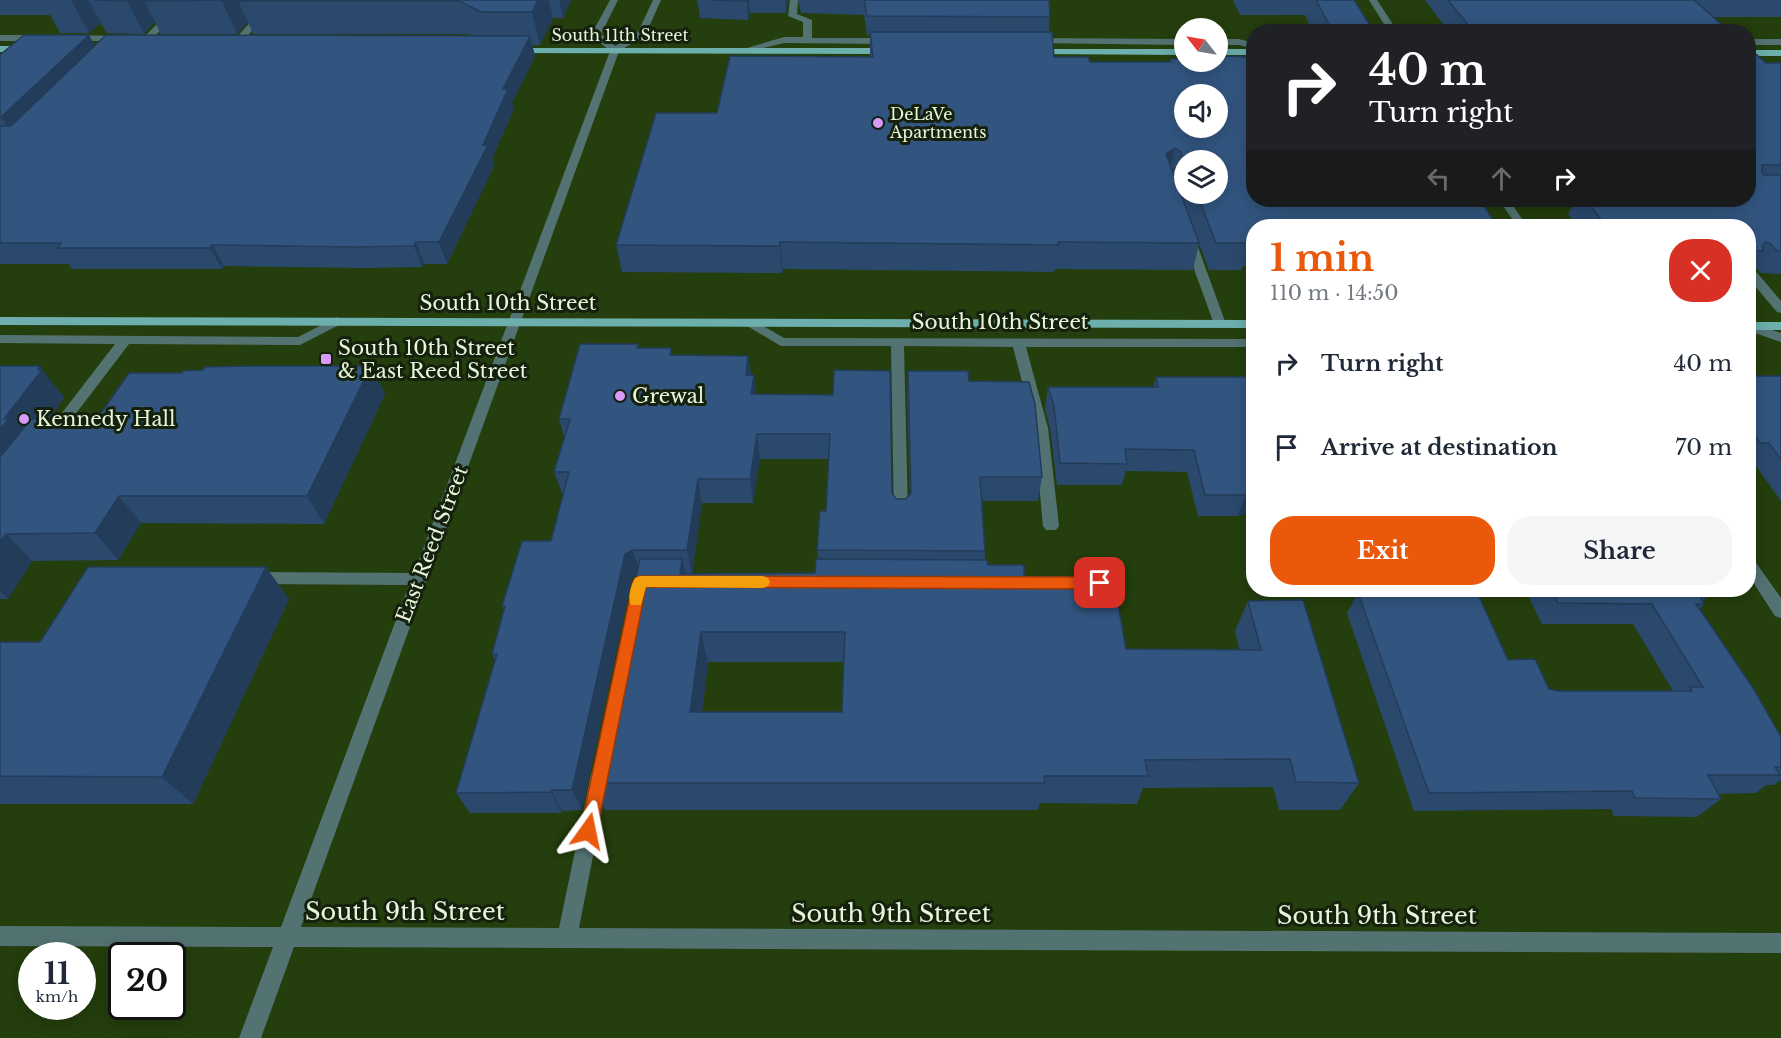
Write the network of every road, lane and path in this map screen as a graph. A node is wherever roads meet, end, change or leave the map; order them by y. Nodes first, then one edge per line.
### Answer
1 (186, 0) edge
2 (275, 0) edge
3 (614, 0) edge
4 (657, 0) edge
5 (794, 0) edge
6 (1373, 0) edge
7 (1389, 24) edge
8 (107, 25) dead end
9 (0, 38) edge
10 (47, 38) edge
11 (58, 38) edge
12 (93, 38) junction
13 (126, 39) edge
14 (136, 39) edge
15 (147, 39) junction
16 (159, 39) edge
17 (229, 39) edge
18 (240, 39) junction
19 (252, 39) edge
20 (807, 40) junction
21 (1174, 42) edge
22 (1228, 42) edge
23 (1756, 42) edge
24 (1781, 42) edge
25 (1246, 44) edge
26 (902, 46) joint
27 (1020, 46) joint
28 (0, 49) edge
29 (37, 50) edge
30 (113, 50) edge
31 (125, 50) edge
32 (501, 50) edge
33 (750, 50) junction
34 (615, 51) junction
35 (1174, 52) edge
36 (1228, 52) edge
37 (1246, 52) edge
38 (1756, 53) edge
39 (1781, 53) edge
40 (1186, 231) edge
41 (1756, 279) edge
42 (1781, 309) edge
43 (0, 321) edge
44 (337, 321) junction
45 (515, 323) junction
46 (751, 323) junction
47 (1220, 324) junction
48 (1246, 324) edge
49 (1756, 326) edge
50 (1781, 326) edge
51 (1756, 329) edge
52 (1781, 338) edge
53 (0, 339) edge
54 (125, 340) junction
55 (897, 341) junction
56 (1018, 342) junction
57 (1246, 343) edge
58 (42, 448) edge
59 (901, 517) edge
60 (1051, 526) dead end
61 (1756, 574) edge
62 (243, 578) edge
63 (419, 579) junction
64 (1781, 611) edge
65 (602, 763) edge
66 (0, 936) edge
67 (288, 937) junction
68 (567, 938) junction
69 (1781, 944) edge
70 (250, 1038) edge

1 - 15 street
2 - 18 street
3 - 34 street
4 - 34 street
5 - 20 street
6 - 7 street
8 - 12 street
9 - 10 street
11 - 12 street
12 - 13 street
14 - 15 street
15 - 16 street
17 - 18 street
18 - 19 street
20 - 26 street, South 11th Street
20 - 33 street, South 11th Street
21 - 27 street
22 - 25 street
23 - 24 street
26 - 33 main road, South 11th Street
27 - 35 main road
28 - 29 main road
30 - 31 main road
32 - 34 main road, South 11th Street
33 - 34 main road, South 11th Street
34 - 45 street, East Reed Street
36 - 37 main road
38 - 39 main road
40 - 47 street
41 - 42 street
43 - 44 main road, South 10th Street
44 - 45 main road, South 10th Street
44 - 54 street, South 10th Street
45 - 46 main road, South 10th Street
45 - 63 street, East Reed Street
46 - 47 main road, South 10th Street
46 - 55 street, South 10th Street
47 - 48 main road, South 10th Street
49 - 50 main road
51 - 52 street
53 - 54 street, South 10th Street
54 - 58 street
55 - 56 street, South 10th Street
55 - 59 street
56 - 57 street, South 10th Street
56 - 60 street
61 - 64 street
62 - 63 street
63 - 67 street, East Reed Street
65 - 68 street
66 - 67 street, South 9th Street
67 - 68 street, South 9th Street
67 - 70 street, East Reed Street
68 - 69 street, South 9th Street

